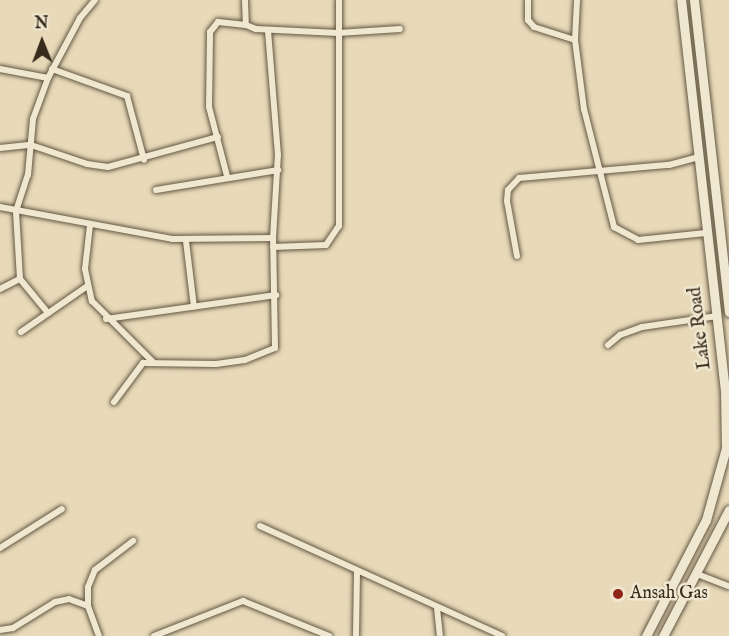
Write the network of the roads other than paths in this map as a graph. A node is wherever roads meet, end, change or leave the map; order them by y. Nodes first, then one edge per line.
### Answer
1 (95, 0) edge
2 (245, 0) edge
3 (339, 0) edge
4 (528, 0) edge
5 (577, 0) edge
6 (681, 0) edge
7 (693, 0) edge
8 (246, 25) junction
9 (400, 28) dead end
10 (268, 30) junction
11 (338, 33) junction
12 (575, 40) junction
13 (0, 69) edge
14 (52, 69) junction
15 (48, 78) junction
16 (218, 137) junction
17 (32, 145) junction
18 (0, 148) edge
19 (696, 158) junction
20 (144, 160) junction
21 (278, 170) junction
22 (598, 171) junction
23 (227, 176) junction
24 (156, 190) dead end
25 (0, 207) edge
26 (16, 211) junction
27 (90, 225) junction
28 (706, 233) junction
29 (725, 236) edge
30 (273, 238) junction
31 (186, 241) junction
32 (273, 248) junction
33 (517, 256) dead end
34 (20, 279) junction
35 (86, 287) junction
36 (0, 289) edge
37 (276, 295) junction
38 (194, 307) junction
39 (729, 312) edge
40 (48, 313) junction
41 (717, 316) junction
42 (106, 319) junction
43 (21, 332) dead end
44 (608, 345) dead end
45 (153, 363) junction
46 (114, 402) dead end
47 (728, 437) edge
48 (62, 509) dead end
49 (728, 516) edge
50 (260, 526) dead end
51 (133, 541) dead end
52 (0, 548) edge
53 (357, 572) junction
54 (697, 574) junction
55 (729, 586) edge
56 (88, 606) junction
57 (437, 608) junction
58 (0, 630) edge
59 (99, 636) edge
60 (154, 636) edge
61 (329, 636) edge
62 (356, 636) edge
63 (440, 636) edge
64 (502, 636) edge
65 (646, 636) edge
66 (663, 636) edge

1 - 14 street
2 - 8 street
3 - 11 street
4 - 12 street
5 - 12 street
6 - 19 main road, Lake Road
7 - 29 main road, Lake Road
8 - 10 street
8 - 16 street
9 - 11 street
10 - 11 street
10 - 21 street
11 - 32 street
12 - 22 street
13 - 15 street
14 - 15 street
14 - 20 street
15 - 17 street
16 - 20 street
16 - 23 street
17 - 18 street
17 - 20 street
17 - 26 street
19 - 22 street
19 - 28 main road, Lake Road
21 - 23 street
21 - 30 street
22 - 28 street
22 - 33 street
23 - 24 street
25 - 26 street
26 - 27 street
26 - 34 street
27 - 31 street
27 - 35 street
28 - 41 main road, Lake Road
29 - 39 main road, Lake Road
30 - 31 street
30 - 32 street
31 - 38 street
32 - 37 street
34 - 36 street
34 - 40 street
35 - 40 street
35 - 42 street
37 - 38 street
37 - 45 street
38 - 42 street
40 - 43 street
41 - 44 street
41 - 47 main road, Lake Road
42 - 45 street
45 - 46 street
47 - 65 main road, Lake Road
48 - 52 street
49 - 54 main road
50 - 53 street
51 - 56 street
53 - 57 street
53 - 62 street
54 - 55 street
54 - 66 main road
56 - 58 street
56 - 59 street
57 - 63 street
57 - 64 street
60 - 61 street

